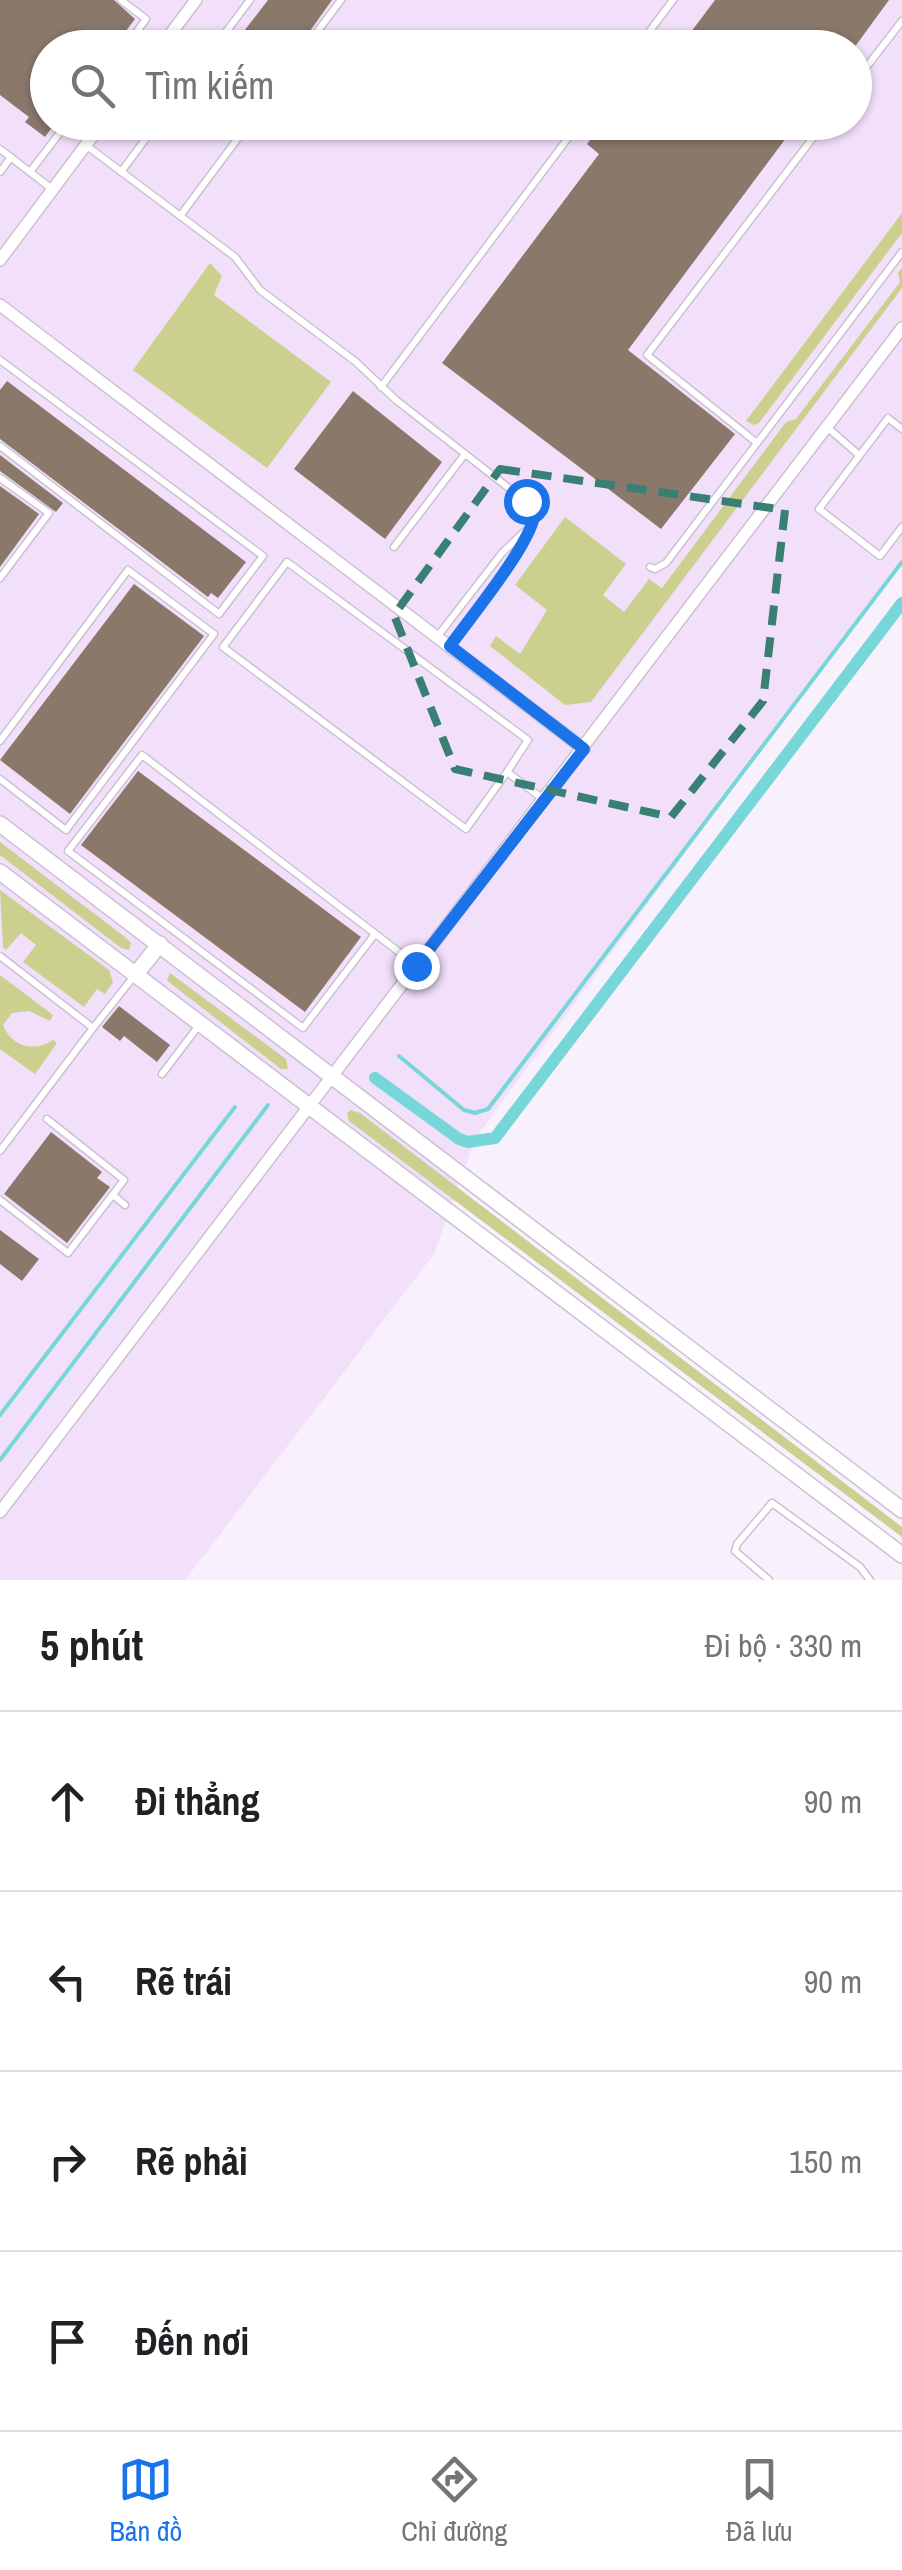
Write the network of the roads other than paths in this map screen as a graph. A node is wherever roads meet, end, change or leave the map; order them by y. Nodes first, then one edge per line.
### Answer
1 (121, 0) edge
2 (196, 0) edge
3 (250, 0) edge
4 (341, 0) edge
5 (673, 0) edge
6 (902, 21) edge
7 (138, 30) edge
8 (174, 30) edge
9 (228, 30) edge
10 (319, 30) edge
11 (650, 30) edge
12 (872, 60) edge
13 (54, 140) edge
14 (90, 140) edge
15 (145, 140) edge
16 (237, 140) edge
17 (566, 140) edge
18 (810, 140) edge
19 (86, 146) junction
20 (0, 149) edge
21 (11, 158) junction
22 (0, 172) edge
23 (30, 172) junction
24 (121, 172) junction
25 (53, 190) junction
26 (180, 216) junction
27 (902, 252) edge
28 (0, 260) edge
29 (0, 305) edge
30 (902, 328) edge
31 (0, 360) edge
32 (381, 386) junction
33 (827, 427) junction
34 (902, 429) edge
35 (757, 443) junction
36 (0, 446) edge
37 (465, 454) junction
38 (859, 455) junction
39 (0, 478) edge
40 (532, 524) junction
41 (902, 527) edge
42 (394, 547) dead end
43 (650, 567) dead end
44 (0, 578) edge
45 (436, 636) junction
46 (450, 646) junction
47 (0, 741) edge
48 (584, 749) junction
49 (507, 772) junction
50 (0, 779) edge
51 (544, 800) junction
52 (0, 824) edge
53 (0, 872) edge
54 (376, 934) junction
55 (160, 944) junction
56 (0, 956) edge
57 (416, 966) junction
58 (135, 975) junction
59 (200, 1024) junction
60 (93, 1028) junction
61 (162, 1074) dead end
62 (332, 1074) junction
63 (308, 1105) junction
64 (47, 1119) dead end
65 (0, 1151) edge
66 (112, 1195) junction
67 (0, 1200) edge
68 (125, 1205) dead end
69 (902, 1510) edge
70 (0, 1512) edge
71 (902, 1555) edge
72 (769, 1580) edge
73 (870, 1580) edge

1 - 7 lane
2 - 8 street
3 - 9 lane
4 - 10 lane
5 - 11 lane
6 - 12 lane
13 - 23 lane
14 - 19 street
15 - 24 lane
16 - 26 lane
17 - 32 lane
18 - 35 lane
19 - 24 lane
19 - 25 street
20 - 21 lane
21 - 22 lane
21 - 23 lane
23 - 25 lane
24 - 26 lane
25 - 28 street
26 - 32 lane
27 - 35 lane
29 - 45 street
30 - 33 street
31 - 36 lane
32 - 37 lane
33 - 38 lane
33 - 48 street
34 - 38 lane
35 - 43 lane
37 - 40 lane
37 - 42 lane
38 - 41 lane
39 - 44 lane
40 - 45 lane
40 - 46 lane
45 - 46 street
46 - 48 street
47 - 50 lane
48 - 51 street
49 - 49 lane
49 - 51 lane
51 - 57 street
52 - 55 street
53 - 58 street
54 - 54 lane
54 - 57 lane
55 - 58 street
55 - 62 street
56 - 60 lane
57 - 62 street
58 - 59 street
58 - 60 lane
59 - 61 lane
59 - 63 street
60 - 65 lane
62 - 63 street
62 - 69 street
63 - 70 street
63 - 71 street
64 - 66 lane
66 - 67 lane
66 - 68 lane
72 - 73 lane

